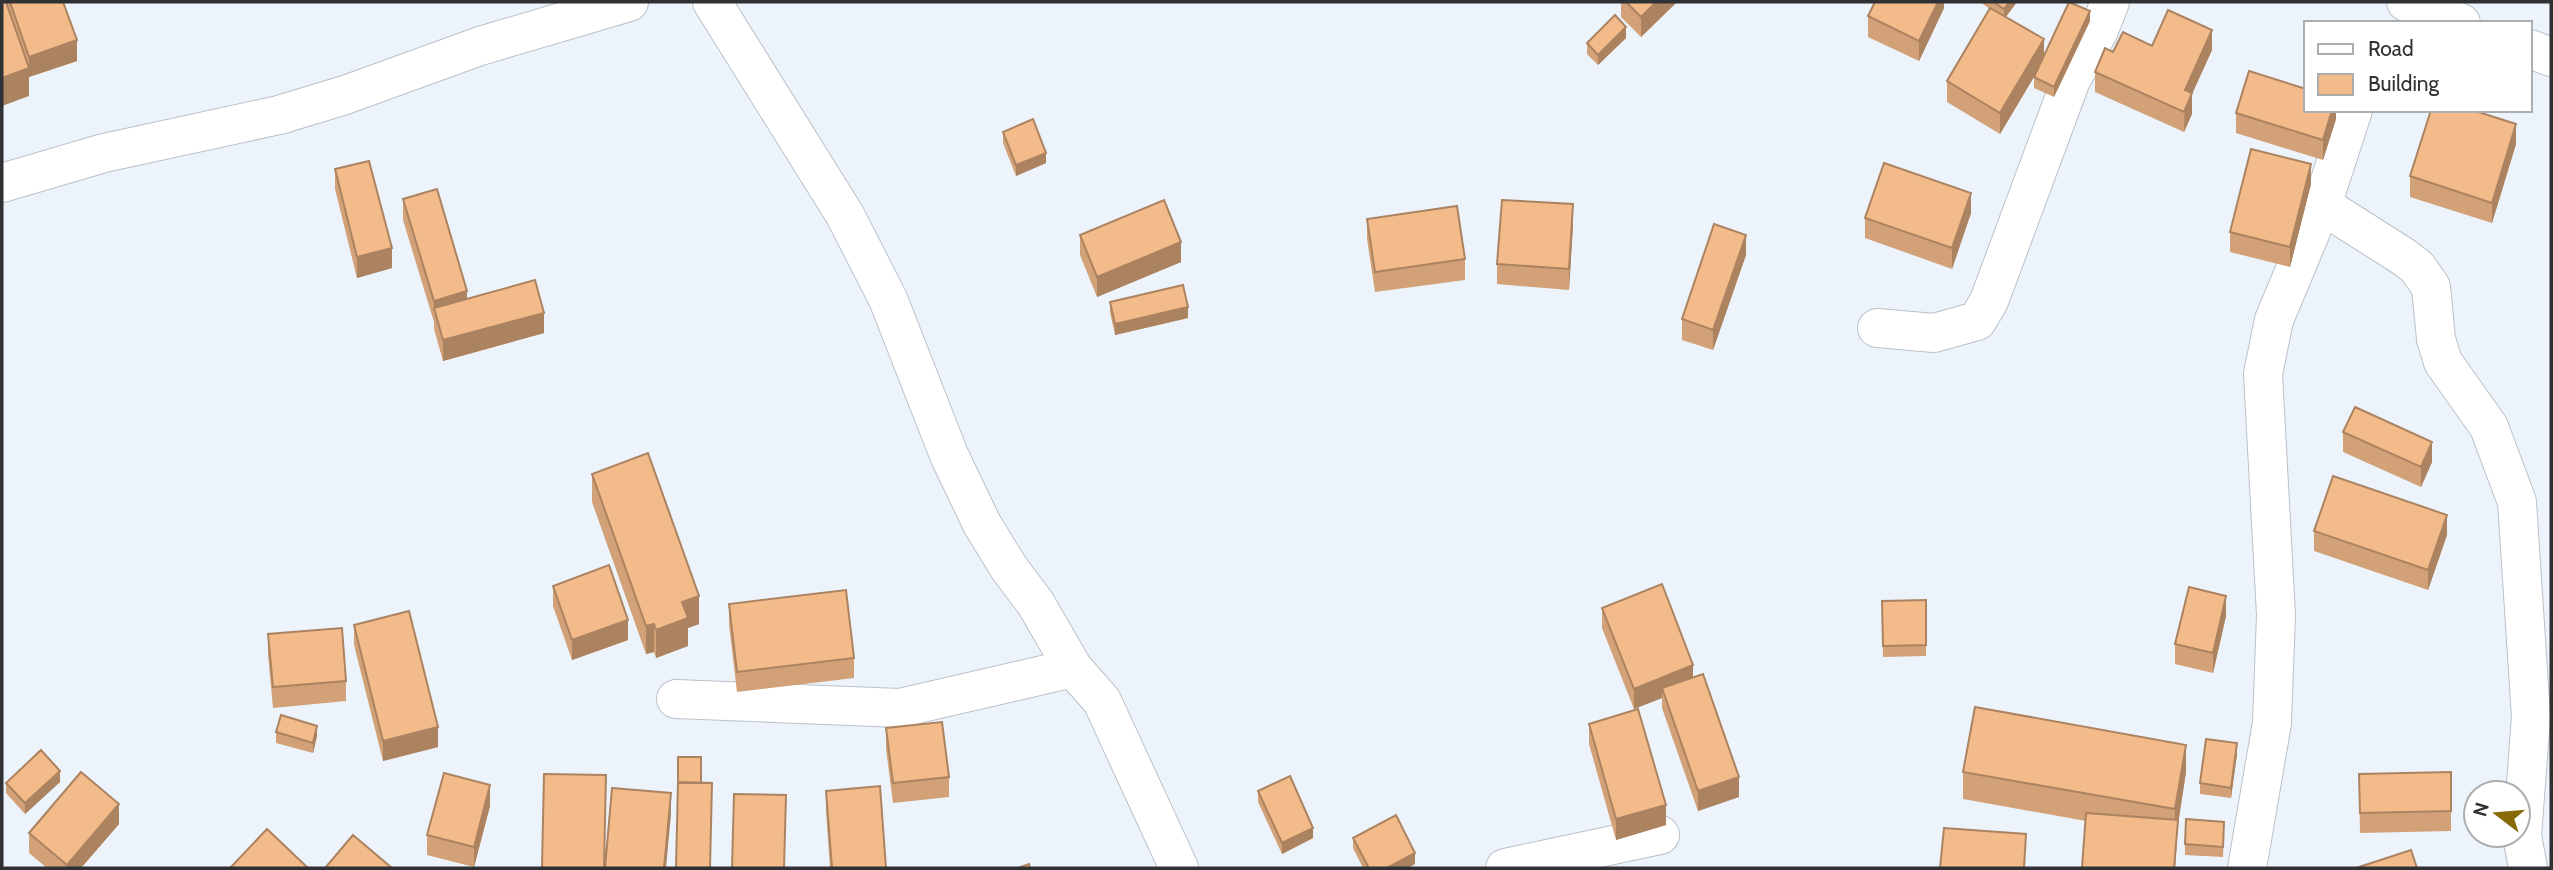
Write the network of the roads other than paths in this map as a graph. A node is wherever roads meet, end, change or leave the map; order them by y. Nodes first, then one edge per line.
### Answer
1 (629, 2) edge
2 (712, 2) edge
3 (2110, 2) edge
4 (2389, 2) edge
5 (2406, 2) edge
6 (2383, 21) edge
7 (2455, 21) edge
8 (2532, 50) edge
9 (2551, 57) edge
10 (2352, 112) edge
11 (2, 183) edge
12 (2322, 205) junction
13 (1877, 328) dead end
14 (1073, 668) junction
15 (676, 699) dead end
16 (1660, 835) dead end
17 (1179, 868) edge
18 (1505, 868) edge
19 (2247, 868) edge
20 (2528, 868) edge

1 - 11 street
2 - 14 street
3 - 13 street
4 - 6 street
5 - 7 street
8 - 9 street
10 - 12 street
12 - 19 street
12 - 20 street
14 - 15 street
14 - 17 street
16 - 18 street

